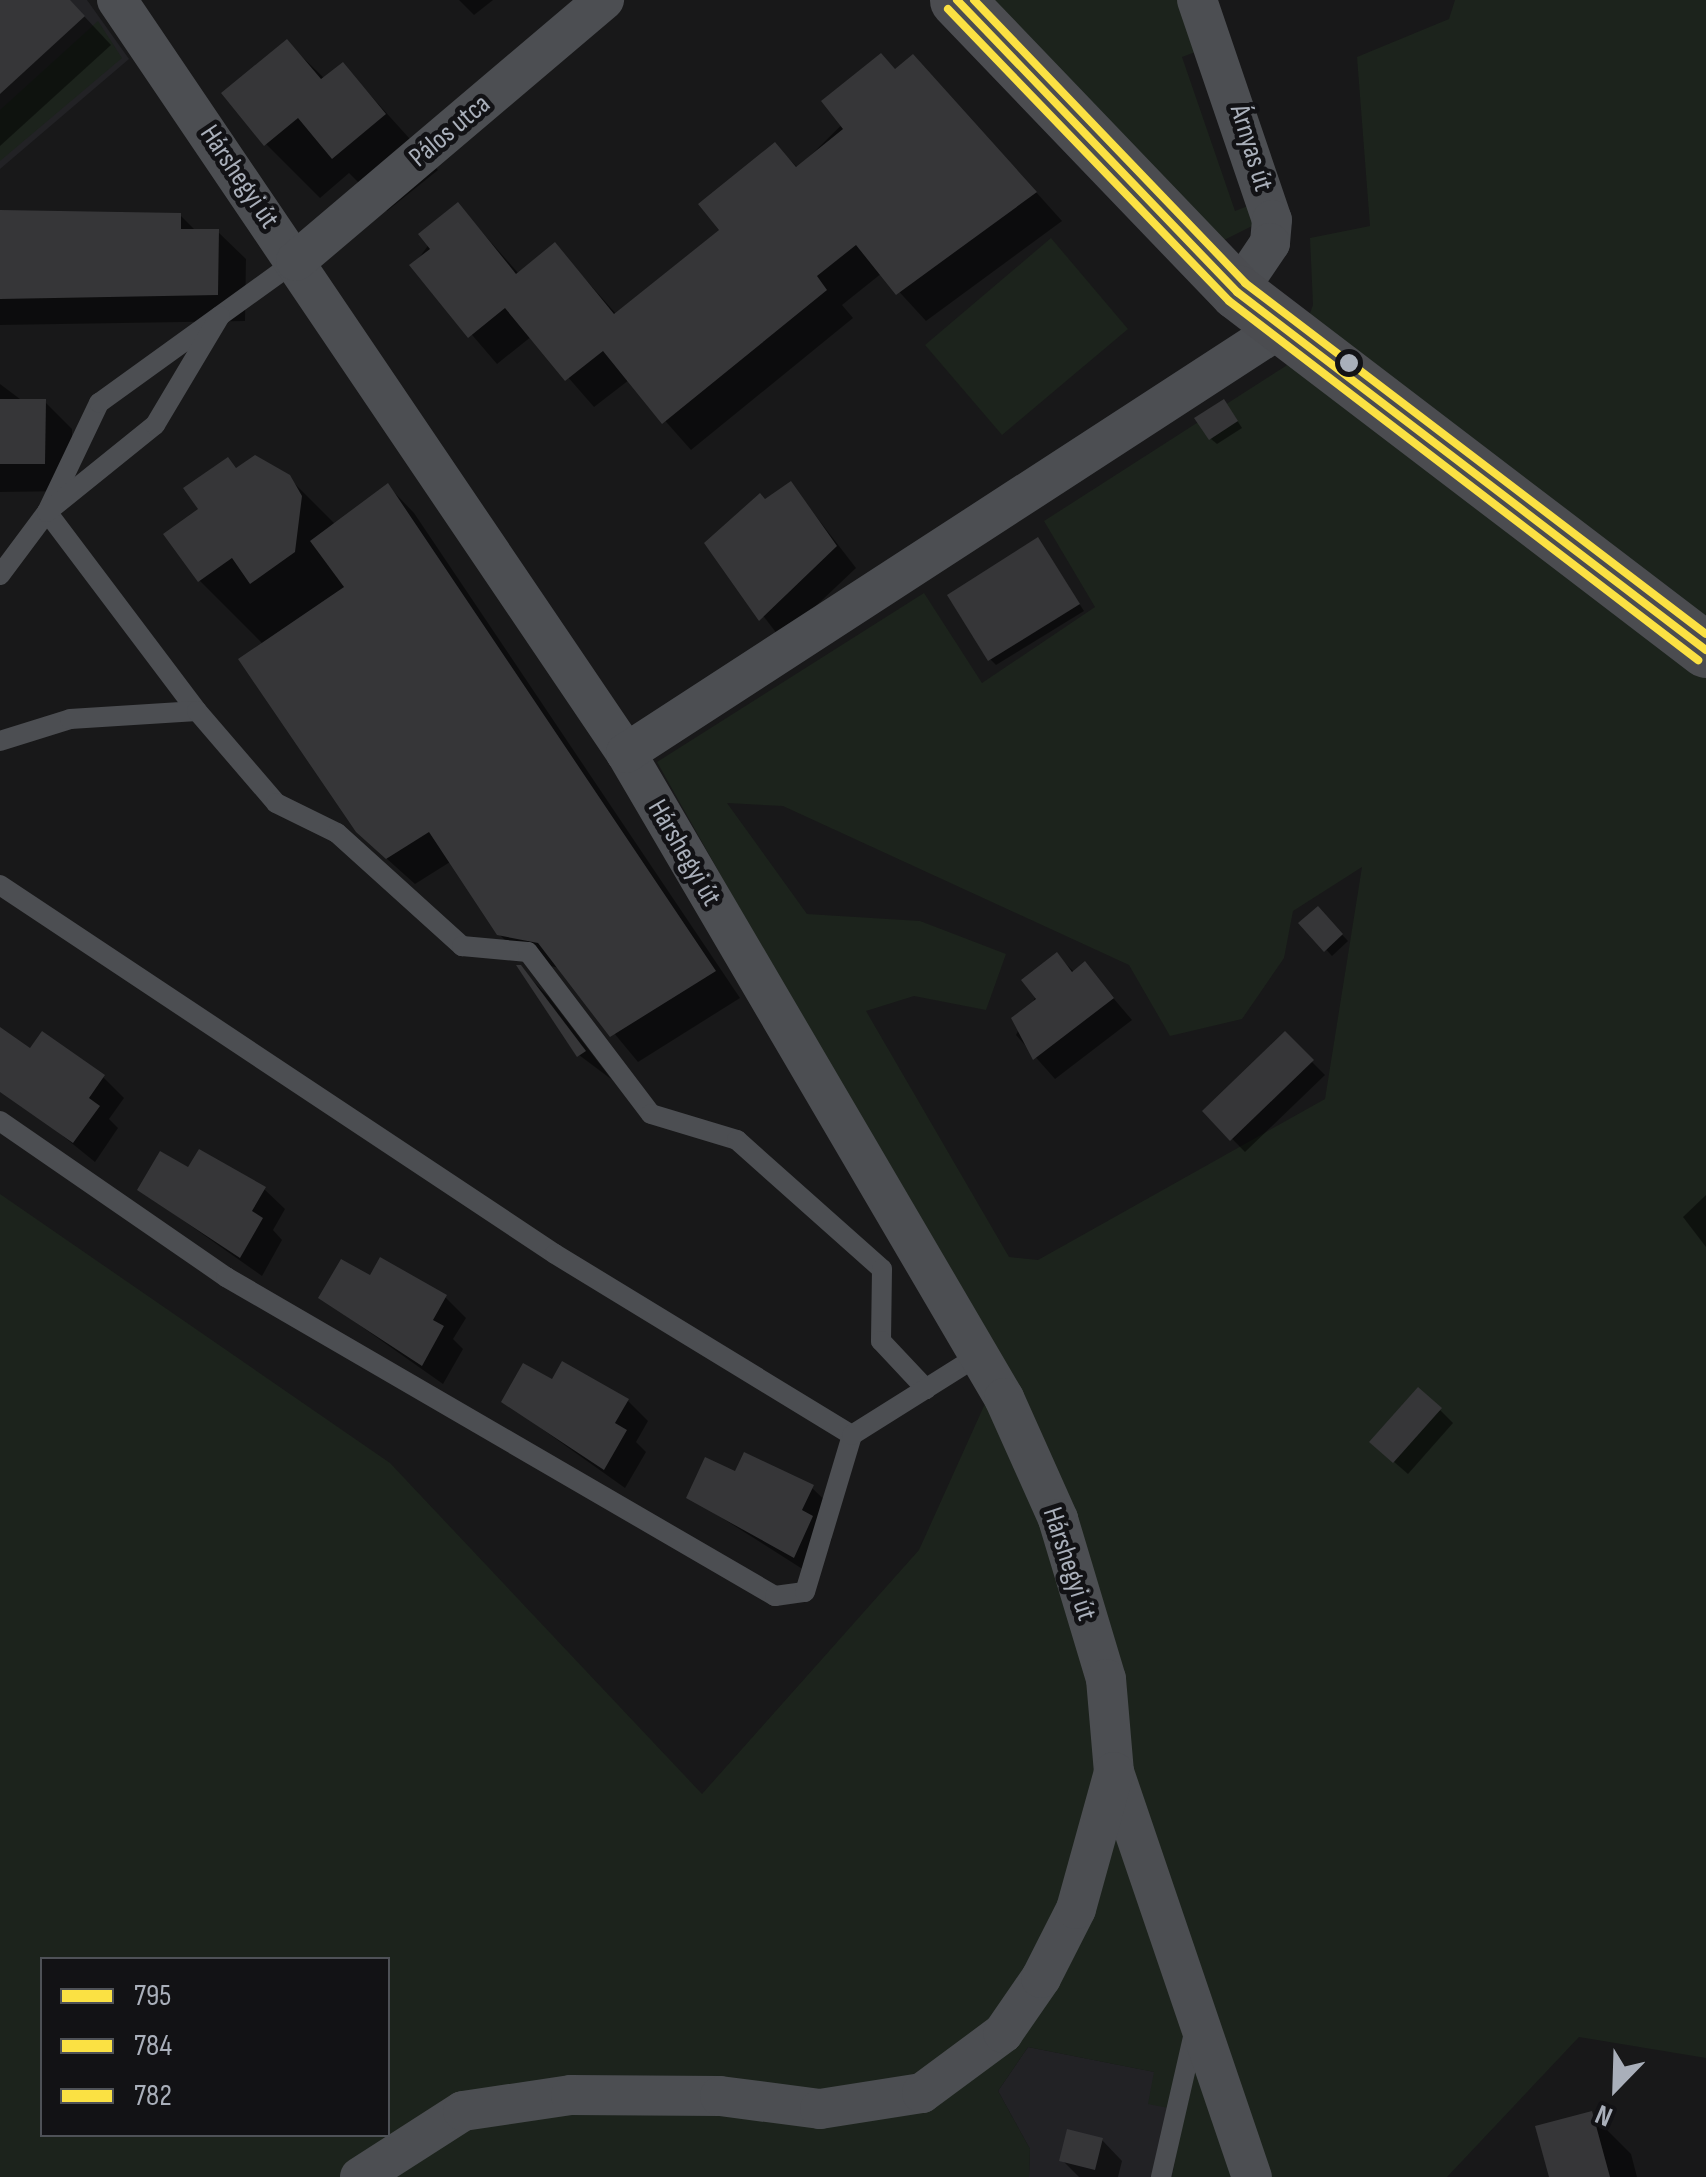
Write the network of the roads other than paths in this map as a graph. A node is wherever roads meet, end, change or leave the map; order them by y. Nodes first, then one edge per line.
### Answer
1 (117, 0) edge
2 (604, 0) edge
3 (957, 0) edge
4 (1197, 0) edge
5 (296, 261) junction
6 (1237, 292) junction
7 (220, 316) junction
8 (1282, 328) junction
9 (47, 512) junction
10 (0, 575) edge
11 (1706, 650) edge
12 (197, 711) junction
13 (0, 741) edge
14 (626, 753) junction
15 (0, 885) edge
16 (0, 1121) edge
17 (978, 1356) junction
18 (926, 1389) junction
19 (852, 1435) junction
20 (1114, 1772) junction
21 (1196, 2024) junction
22 (360, 2177) edge
23 (1161, 2177) edge
24 (1252, 2177) edge

1 - 5 street, Hárshegyi út
2 - 5 street, Pálos utca
3 - 6 main road
4 - 6 street, Árnyas út
5 - 7 lane
5 - 14 street, Hárshegyi út
6 - 8 main road
7 - 9 lane
7 - 9 lane
8 - 11 main road
8 - 14 street
9 - 10 lane
9 - 12 lane
12 - 13 lane
12 - 18 lane
14 - 17 street, Hárshegyi út
15 - 19 lane
16 - 19 lane
17 - 18 lane
17 - 20 street, Hárshegyi út
18 - 19 lane
20 - 21 street, Hárshegyi út
20 - 22 street, Hárshegyi út
21 - 23 lane
21 - 24 street, Hárshegyi út

